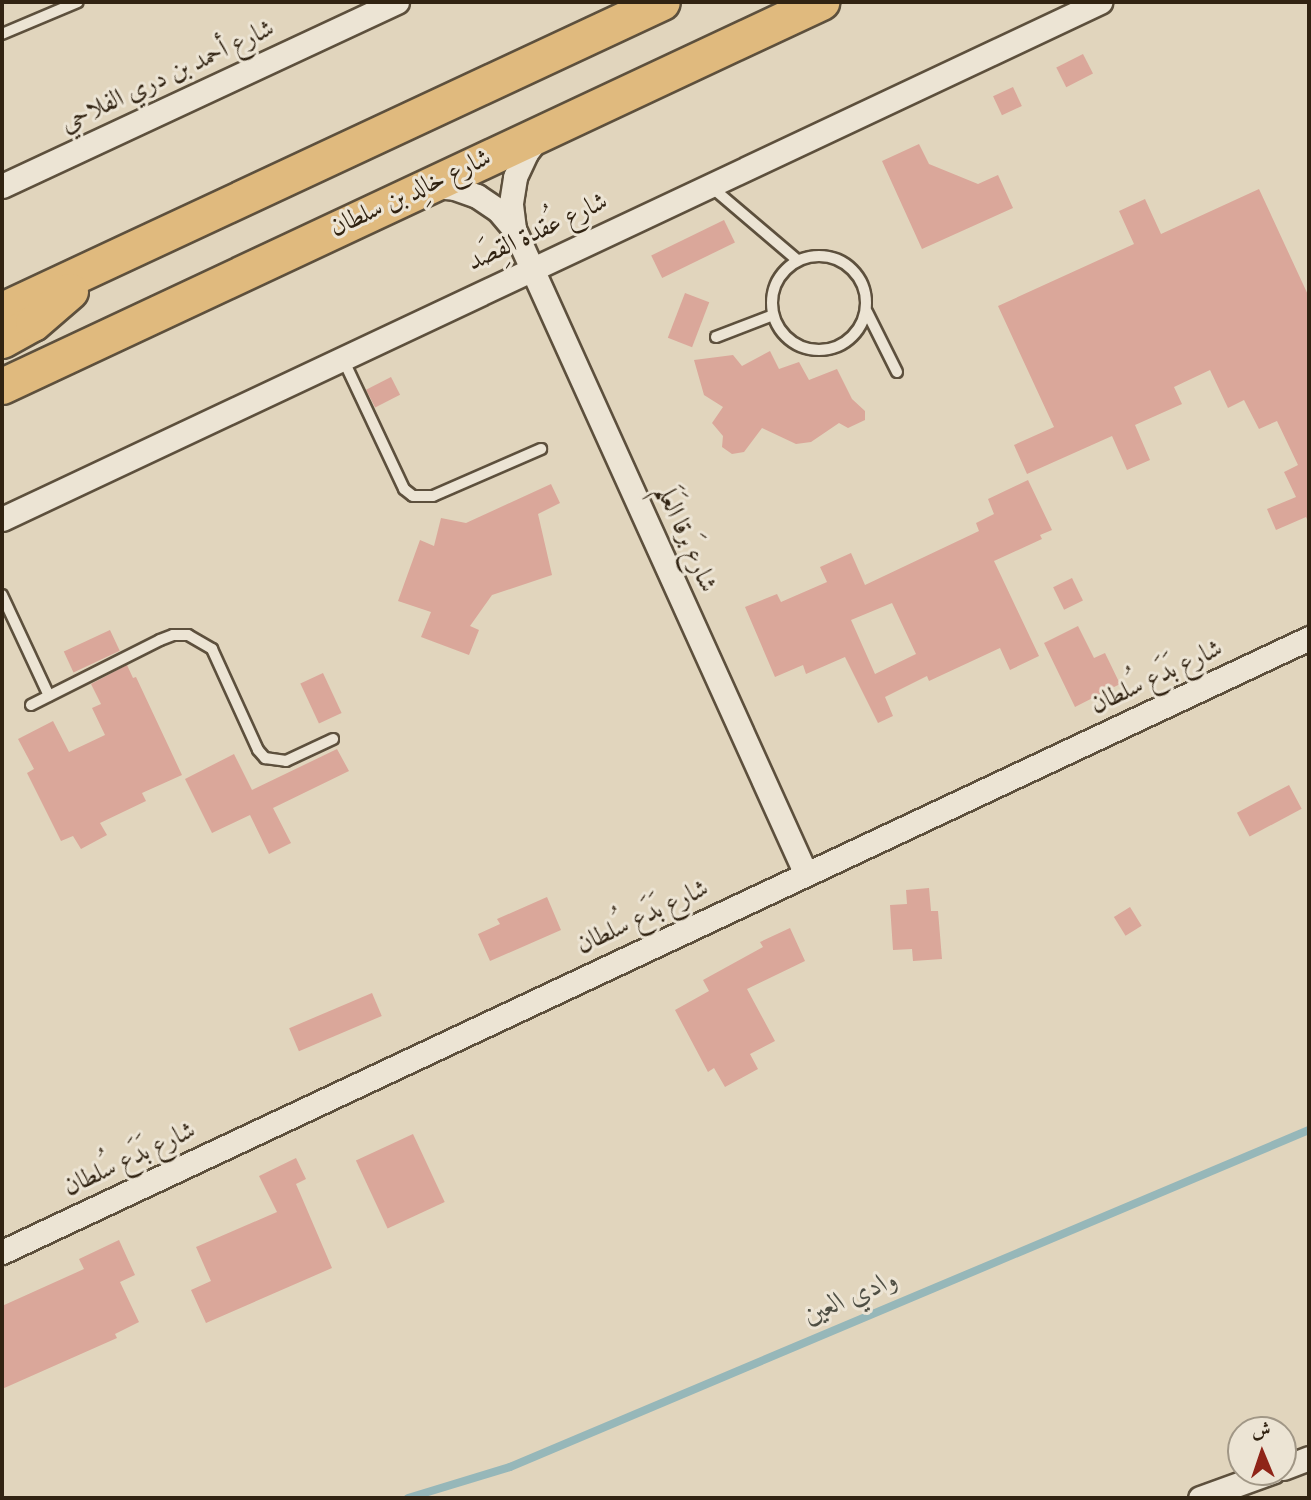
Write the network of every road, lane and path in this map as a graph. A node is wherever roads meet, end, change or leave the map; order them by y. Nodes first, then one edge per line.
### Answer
1 (78, 2) edge
2 (397, 2) edge
3 (662, 2) edge
4 (821, 2) edge
5 (1100, 2) edge
6 (2, 34) edge
7 (542, 133) junction
8 (708, 184) junction
9 (430, 185) junction
10 (2, 186) edge
11 (514, 229) junction
12 (797, 260) junction
13 (531, 267) junction
14 (84, 272) junction
15 (2, 310) edge
16 (867, 312) junction
17 (773, 315) junction
18 (716, 337) dead end
19 (2, 340) edge
20 (342, 357) junction
21 (897, 372) dead end
22 (2, 386) edge
23 (541, 449) dead end
24 (2, 519) edge
25 (2, 595) edge
26 (1309, 638) edge
27 (49, 696) junction
28 (32, 705) dead end
29 (333, 739) dead end
30 (805, 872) junction
31 (2, 1252) edge
32 (1233, 1486) edge
33 (1200, 1498) edge

1 - 6 lane
2 - 10 street, شارع أحمد بن دري الفلاحي
3 - 14 main road
4 - 7 main road, شارع خالِد بن سلطان
5 - 8 street, شارع عُقدة القِصَد
7 - 9 main road, شارع خالِد بن سلطان
7 - 11 street, شارع بَرقا العَلَم
8 - 12 lane
8 - 13 street, شارع عُقدة القِصَد
9 - 11 street, شارع بَرقا العَلَم
9 - 22 main road, شارع خالِد بن سلطان
11 - 13 street, شارع بَرقا العَلَم
12 - 16 lane
12 - 17 lane
13 - 20 street, شارع عُقدة القِصَد
13 - 30 street, شارع بَرقا العَلَم
14 - 15 main road
14 - 19 main road
16 - 17 lane
16 - 21 lane
17 - 18 lane
20 - 23 lane
20 - 24 street, شارع عُقدة القِصَد
25 - 27 lane
26 - 30 street, شارع بَدَع سُلطان
27 - 28 lane
27 - 29 lane
30 - 31 street, شارع بَدَع سُلطان
32 - 33 street

